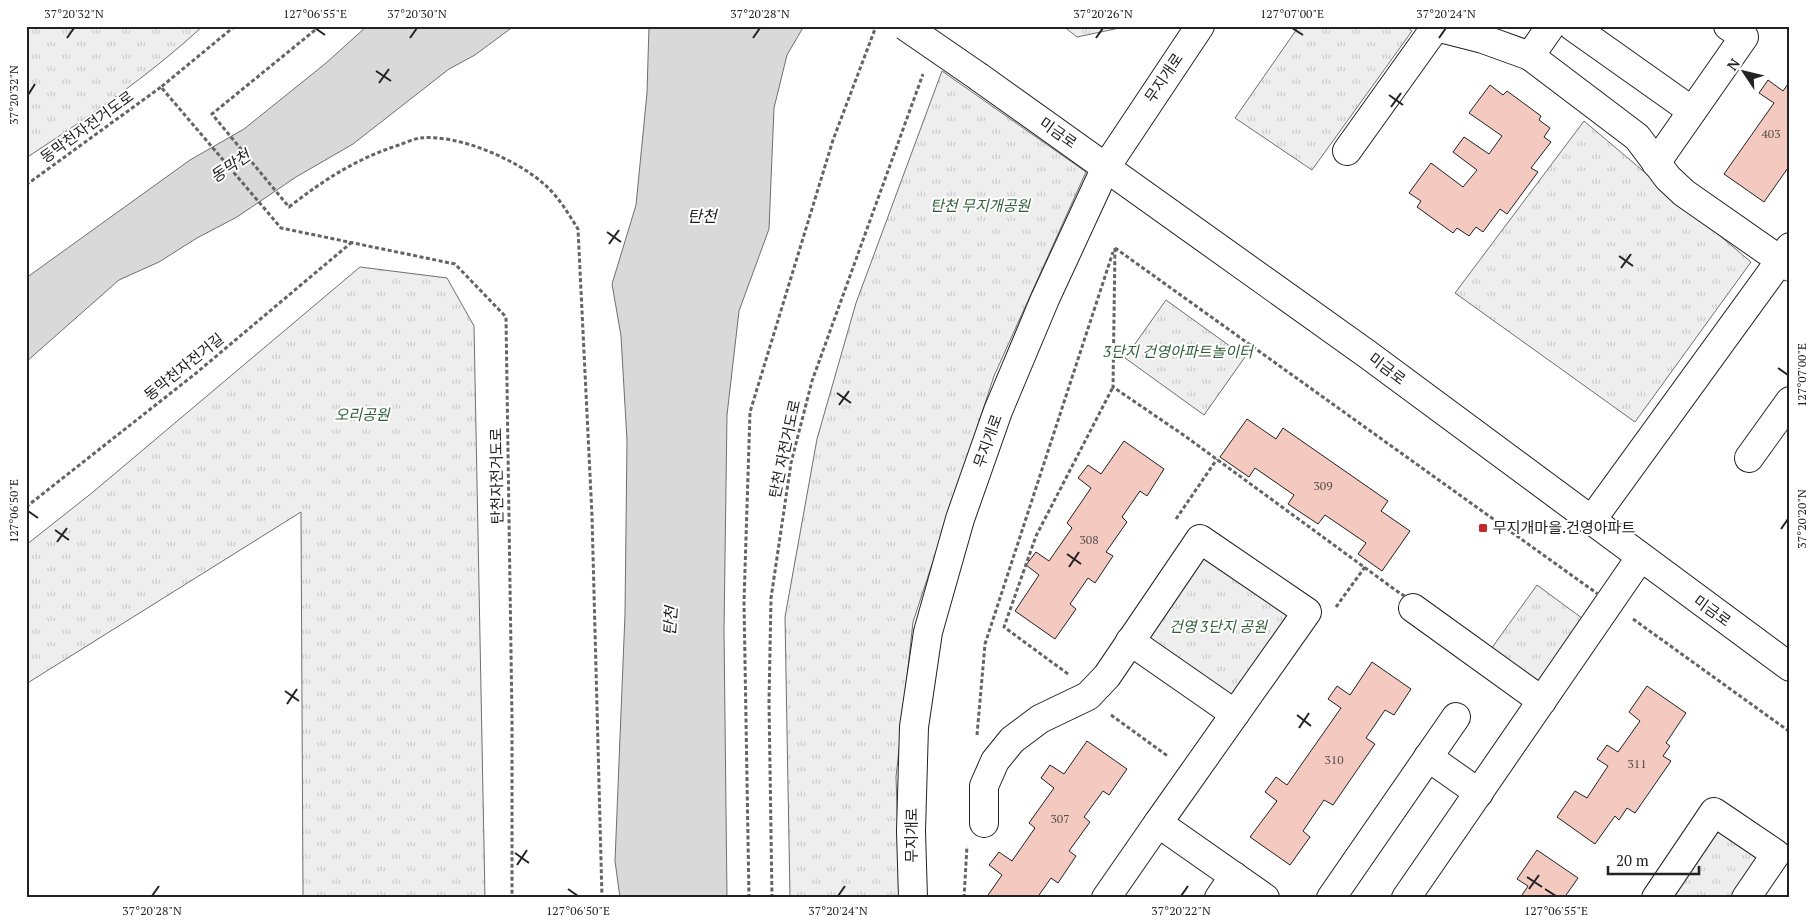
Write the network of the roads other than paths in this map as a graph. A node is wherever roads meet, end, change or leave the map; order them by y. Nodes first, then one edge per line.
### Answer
1 (905, 26) edge
2 (1200, 26) edge
3 (1551, 26) edge
4 (1572, 26) edge
5 (1728, 26) edge
6 (1434, 27) edge
7 (1530, 56) junction
8 (1692, 111) junction
9 (1347, 151) dead end
10 (1656, 163) junction
11 (1106, 167) junction
12 (1786, 258) edge
13 (1790, 401) edge
14 (1749, 458) dead end
15 (1591, 521) junction
16 (1640, 558) junction
17 (1413, 608) dead end
18 (1130, 641) junction
19 (1790, 668) edge
20 (1542, 700) junction
21 (1235, 714) junction
22 (1456, 717) dead end
23 (1428, 757) junction
24 (1479, 793) junction
25 (1158, 823) junction
26 (976, 833) road end
27 (1227, 887) edge
28 (913, 898) edge
29 (1106, 898) edge
30 (1265, 898) edge
31 (1331, 898) edge
32 (1406, 898) edge
33 (1656, 898) edge
34 (1746, 898) edge

1 - 11 main road, 미금로, bridge
2 - 11 main road, 무지개로
3 - 7 main road
4 - 8 main road
5 - 8 main road
6 - 7 main road
6 - 9 main road
7 - 10 main road
8 - 10 main road
10 - 12 main road
11 - 15 main road, 미금로
11 - 28 main road, 무지개로
12 - 15 main road
13 - 14 main road
15 - 16 main road, 미금로
16 - 19 main road, 미금로
16 - 20 main road
17 - 20 main road
18 - 21 main road
18 - 21 main road
18 - 26 main road
20 - 24 main road
21 - 25 main road
22 - 23 main road
23 - 24 main road
23 - 31 main road
24 - 32 main road
25 - 27 main road
25 - 29 main road
27 - 30 main road
33 - 34 main road

